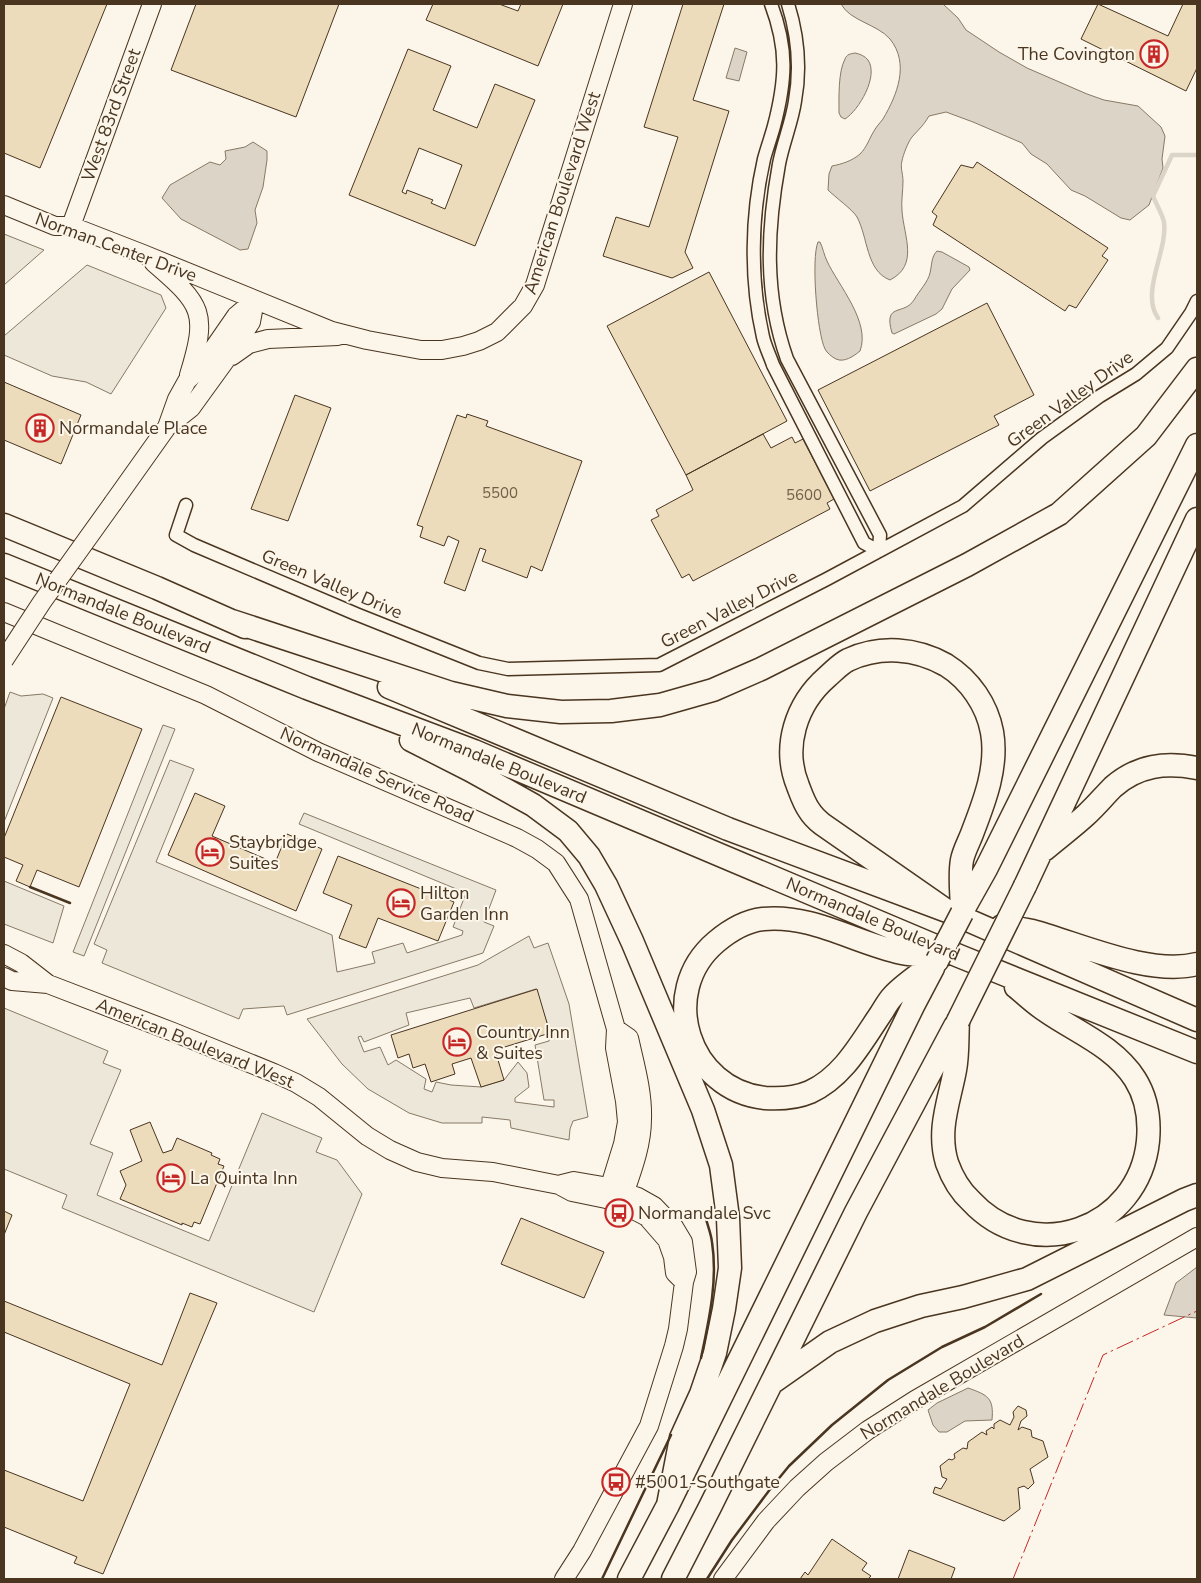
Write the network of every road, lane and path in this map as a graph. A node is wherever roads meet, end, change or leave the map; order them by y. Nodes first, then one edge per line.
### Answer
1 (152, 4) edge
2 (623, 4) edge
3 (771, 4) edge
4 (788, 4) edge
5 (4, 205) edge
6 (70, 226) junction
7 (143, 254) junction
8 (255, 300) junction
9 (1197, 301) edge
10 (348, 336) junction
11 (225, 361) junction
12 (1197, 369) edge
13 (187, 381) junction
14 (167, 427) junction
15 (1197, 445) edge
16 (186, 505) dead end
17 (1197, 519) edge
18 (4, 525) edge
19 (879, 551) junction
20 (4, 566) edge
21 (4, 612) edge
22 (232, 621) junction
23 (4, 660) edge
24 (307, 688) junction
25 (1197, 768) edge
26 (1040, 854) junction
27 (959, 915) junction
28 (4, 954) edge
29 (948, 958) junction
30 (1197, 964) edge
31 (991, 968) junction
32 (4, 977) edge
33 (48, 984) junction
34 (1197, 1020) edge
35 (958, 1021) junction
36 (1197, 1052) edge
37 (615, 1195) junction
38 (1197, 1195) edge
39 (1197, 1237) edge
40 (770, 1384) junction
41 (668, 1505) junction
42 (564, 1579) edge
43 (629, 1579) edge
44 (673, 1579) edge
45 (723, 1579) edge

1 - 6 street, West 83rd Street
2 - 10 street, American Boulevard West
3 - 19 street
4 - 19 street
5 - 6 street, Norman Center Drive
6 - 7 street, Norman Center Drive
7 - 8 street, Norman Center Drive
7 - 13 street
8 - 10 street, American Boulevard West
8 - 11 street
8 - 13 street
9 - 19 street, Green Valley Drive
10 - 11 street
11 - 14 street
12 - 22 highway
13 - 14 street
14 - 23 street, bridge
15 - 27 highway
16 - 19 street, Green Valley Drive
17 - 26 highway
18 - 22 highway, Normandale Boulevard
20 - 24 highway, Normandale Boulevard
21 - 37 street, Normandale Service Road
22 - 27 highway, Normandale Boulevard
24 - 29 highway, Normandale Boulevard
24 - 41 highway
25 - 26 highway
26 - 35 highway, bridge
27 - 27 highway
27 - 29 highway, bridge
27 - 30 highway
27 - 34 highway
28 - 33 street, American Boulevard West
29 - 29 highway
29 - 31 highway, Normandale Boulevard
29 - 41 highway
31 - 35 highway
31 - 36 highway, Normandale Boulevard
32 - 33 street, American Boulevard West
33 - 37 street, American Boulevard West
35 - 40 highway
37 - 42 street, American Boulevard West
38 - 40 highway
39 - 45 street, Normandale Boulevard
40 - 44 highway
41 - 43 highway

